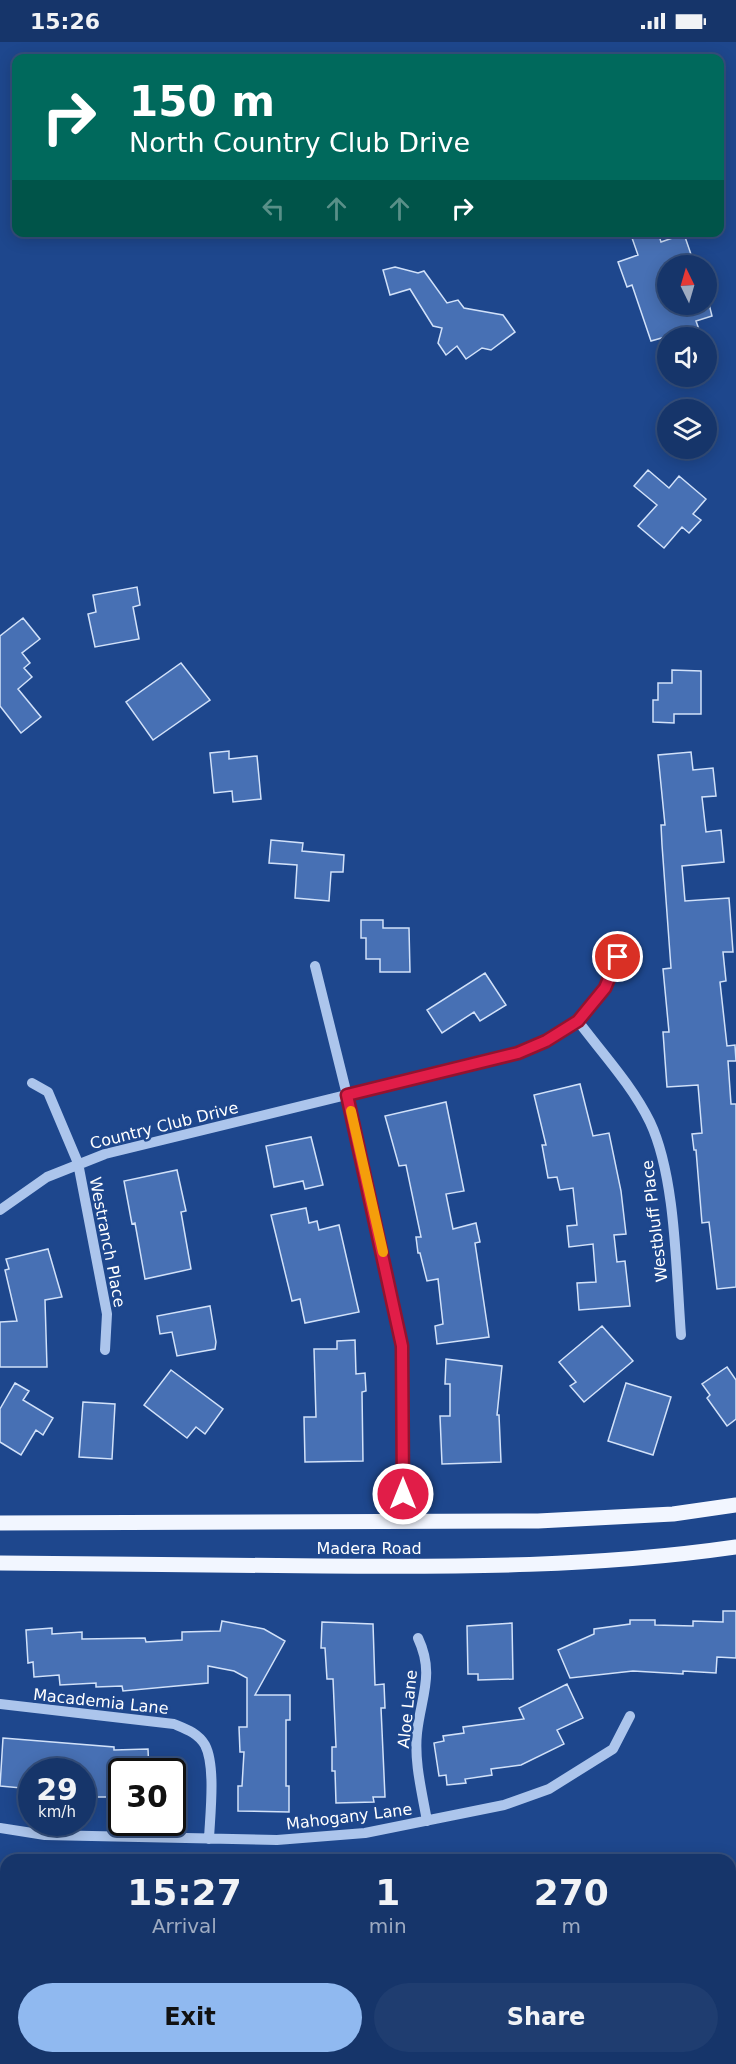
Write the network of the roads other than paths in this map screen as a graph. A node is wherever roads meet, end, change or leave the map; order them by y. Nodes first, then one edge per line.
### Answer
1 (618, 957) dead end
2 (315, 966) dead end
3 (578, 1021) junction
4 (32, 1083) dead end
5 (347, 1095) junction
6 (78, 1163) junction
7 (0, 1210) edge
8 (681, 1335) dead end
9 (105, 1350) dead end
10 (736, 1504) edge
11 (403, 1522) junction
12 (0, 1523) edge
13 (736, 1547) edge
14 (0, 1563) edge
15 (418, 1638) dead end
16 (0, 1704) edge
17 (630, 1716) dead end
18 (427, 1821) junction
19 (0, 1828) edge
20 (209, 1839) junction

1 - 3 street, Country Club Drive
2 - 5 street
3 - 5 street, Country Club Drive
3 - 8 street, Westbluff Place
4 - 6 street, Westranch Place
5 - 6 street, Country Club Drive
5 - 11 street
6 - 7 street, Country Club Drive
6 - 9 street, Westranch Place
10 - 11 main road, Madera Road
11 - 12 main road, Madera Road
13 - 14 main road, Madera Road
15 - 18 street, Aloe Lane
16 - 20 street, Macademia Lane
17 - 18 street, Mahogany Lane
18 - 20 street, Mahogany Lane
19 - 20 street, Mahogany Lane

